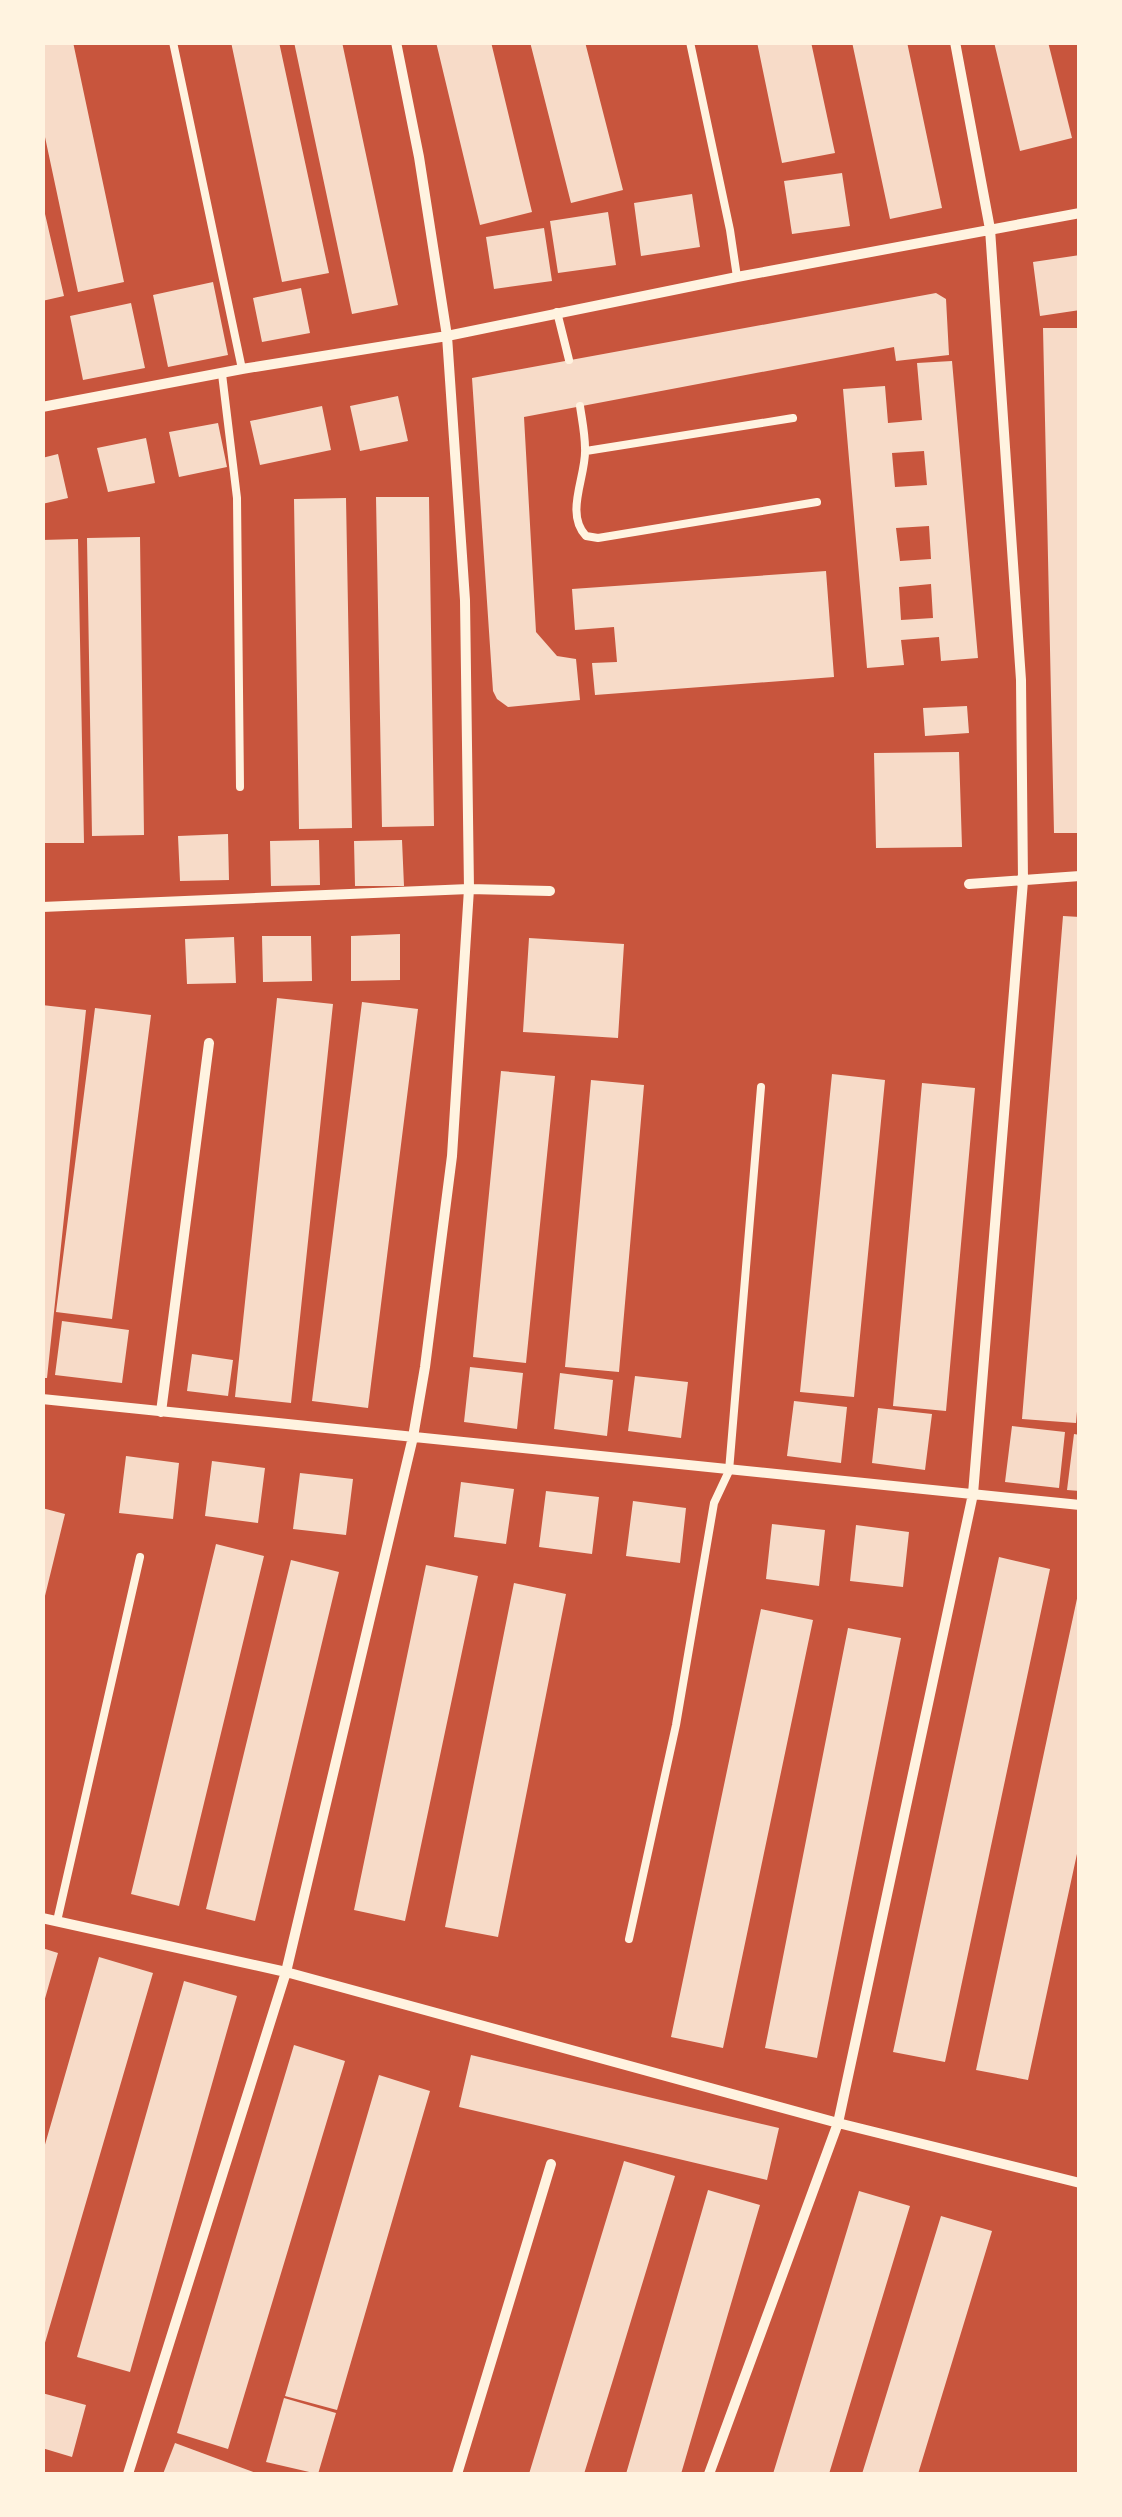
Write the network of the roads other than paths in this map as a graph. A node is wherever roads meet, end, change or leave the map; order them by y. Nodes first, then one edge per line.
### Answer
1 (173, 42) edge
2 (396, 42) edge
3 (690, 42) edge
4 (955, 42) edge
5 (1080, 213) edge
6 (990, 230) junction
7 (737, 277) junction
8 (557, 312) junction
9 (447, 336) junction
10 (569, 360) dead end
11 (242, 369) junction
12 (222, 374) junction
13 (42, 406) edge
14 (580, 406) dead end
15 (793, 418) dead end
16 (586, 452) junction
17 (816, 502) dead end
18 (240, 787) dead end
19 (1080, 876) edge
20 (1023, 881) junction
21 (969, 884) dead end
22 (469, 889) junction
23 (550, 891) dead end
24 (42, 908) edge
25 (208, 1042) dead end
26 (761, 1087) dead end
27 (42, 1399) edge
28 (161, 1412) junction
29 (413, 1437) junction
30 (729, 1471) junction
31 (973, 1494) junction
32 (1080, 1505) edge
33 (140, 1557) dead end
34 (42, 1918) edge
35 (57, 1921) junction
36 (629, 1939) dead end
37 (286, 1972) junction
38 (838, 2123) junction
39 (551, 2164) dead end
40 (1080, 2183) edge
41 (128, 2474) edge
42 (457, 2474) edge
43 (709, 2474) edge

1 - 11 lane
2 - 9 street
3 - 7 lane
4 - 6 street
5 - 6 street
6 - 7 street
6 - 20 street
7 - 8 street
8 - 9 street
8 - 10 lane
9 - 11 street
9 - 22 street
11 - 12 street
12 - 13 street
12 - 18 lane
14 - 16 lane
15 - 16 lane
16 - 17 lane
19 - 20 street
20 - 21 street
20 - 31 street
22 - 23 street
22 - 24 street
22 - 29 street
25 - 28 street
26 - 30 lane
27 - 28 street
28 - 29 street
29 - 30 street
29 - 37 street
30 - 31 street
30 - 36 lane
31 - 32 street
31 - 38 street
33 - 35 lane
34 - 35 street
35 - 37 street
37 - 38 street
37 - 41 street
38 - 40 street
38 - 43 street
39 - 42 street

